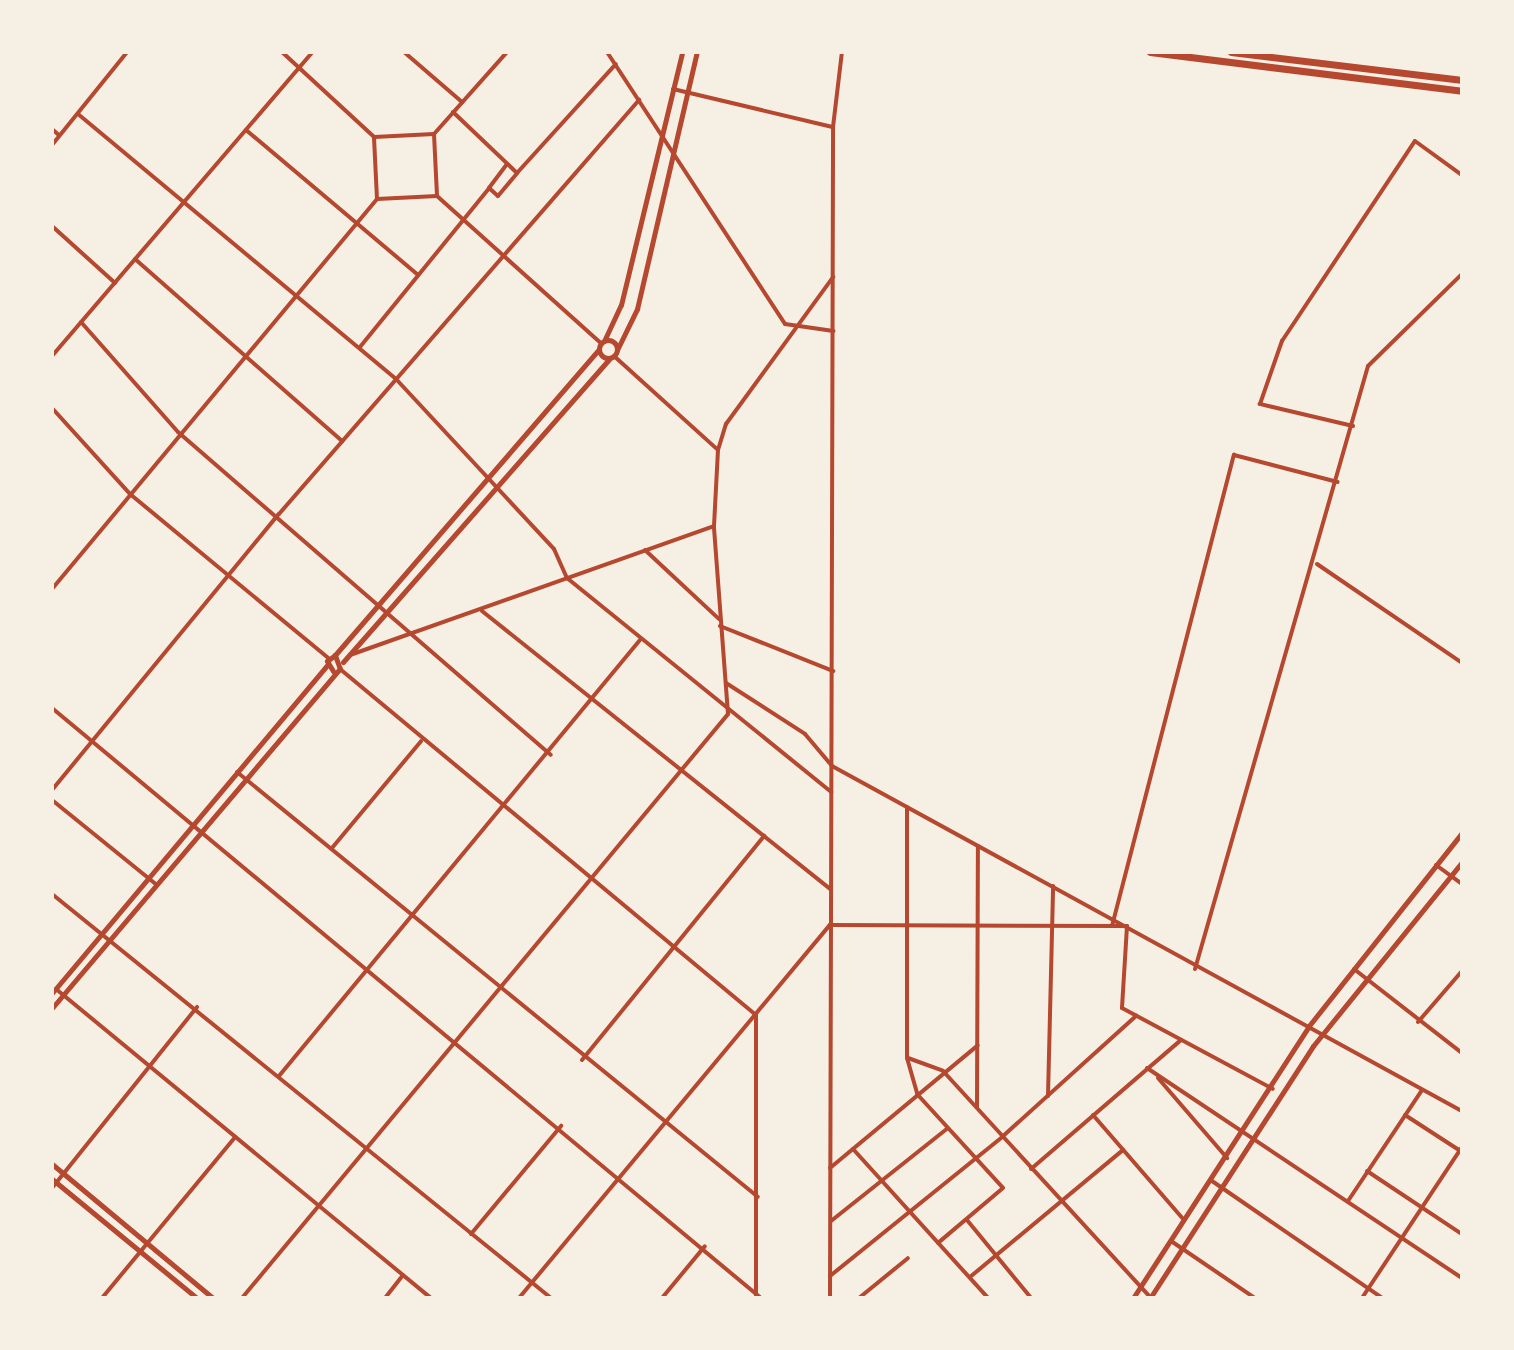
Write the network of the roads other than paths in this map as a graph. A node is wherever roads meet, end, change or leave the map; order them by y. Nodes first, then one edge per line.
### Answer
1 (127, 52) edge
2 (282, 52) edge
3 (313, 52) edge
4 (507, 52) edge
5 (607, 52) edge
6 (682, 52) edge
7 (697, 52) edge
8 (842, 52) edge
9 (1150, 52) edge
10 (1231, 52) edge
11 (407, 53) edge
12 (616, 64) junction
13 (299, 68) junction
14 (1462, 80) edge
15 (672, 89) junction
16 (1462, 91) edge
17 (686, 94) junction
18 (639, 100) junction
19 (462, 102) junction
20 (453, 112) junction
21 (78, 114) junction
22 (833, 127) junction
23 (52, 129) edge
24 (246, 130) junction
25 (660, 130) junction
26 (434, 134) junction
27 (59, 135) junction
28 (374, 137) junction
29 (52, 145) edge
30 (671, 150) junction
31 (507, 164) junction
32 (517, 173) junction
33 (1462, 175) edge
34 (489, 188) junction
35 (437, 196) junction
36 (377, 199) junction
37 (184, 202) junction
38 (463, 219) junction
39 (357, 222) junction
40 (52, 226) edge
41 (503, 255) junction
42 (135, 259) junction
43 (1462, 274) edge
44 (418, 275) junction
45 (834, 275) junction
46 (115, 283) junction
47 (294, 295) junction
48 (81, 322) junction
49 (795, 328) junction
50 (834, 331) junction
51 (601, 344) junction
52 (360, 347) junction
53 (613, 355) junction
54 (52, 356) edge
55 (241, 357) junction
56 (396, 379) junction
57 (52, 408) edge
58 (1353, 426) junction
59 (178, 432) junction
60 (342, 441) junction
61 (718, 450) junction
62 (486, 479) junction
63 (1338, 482) junction
64 (495, 489) junction
65 (130, 494) junction
66 (279, 514) junction
67 (714, 526) junction
68 (645, 550) junction
69 (1317, 564) junction
70 (567, 578) junction
71 (228, 579) junction
72 (52, 589) edge
73 (383, 602) junction
74 (389, 611) junction
75 (482, 611) junction
76 (719, 619) junction
77 (720, 626) junction
78 (408, 638) junction
79 (640, 640) junction
80 (335, 655) junction
81 (350, 655) junction
82 (327, 662) junction
83 (343, 662) junction
84 (1462, 663) edge
85 (337, 670) junction
86 (833, 672) junction
87 (726, 683) junction
88 (593, 700) junction
89 (52, 708) edge
90 (728, 714) junction
91 (91, 741) junction
92 (421, 741) junction
93 (551, 755) junction
94 (832, 766) junction
95 (237, 772) junction
96 (679, 774) junction
97 (246, 780) junction
98 (52, 790) edge
99 (831, 792) junction
100 (52, 800) edge
101 (509, 805) junction
102 (907, 807) junction
103 (194, 822) junction
104 (204, 831) junction
105 (1462, 833) edge
106 (764, 836) junction
107 (978, 846) junction
108 (332, 848) junction
109 (1462, 862) edge
110 (1436, 865) junction
111 (1451, 875) junction
112 (147, 879) junction
113 (590, 879) junction
114 (1462, 884) edge
115 (157, 885) junction
116 (1053, 886) junction
117 (830, 889) junction
118 (52, 894) edge
119 (416, 917) junction
120 (1115, 920) junction
121 (830, 925) junction
122 (904, 925) junction
123 (976, 926) junction
124 (1050, 926) junction
125 (1112, 926) junction
126 (1127, 926) junction
127 (101, 933) junction
128 (113, 940) junction
129 (672, 948) junction
130 (371, 968) junction
131 (1352, 968) junction
132 (1195, 969) junction
133 (1462, 971) edge
134 (1364, 978) junction
135 (500, 990) junction
136 (54, 991) edge
137 (63, 994) junction
138 (197, 1007) junction
139 (52, 1008) edge
140 (756, 1015) junction
141 (1136, 1016) junction
142 (1418, 1022) junction
143 (1308, 1027) junction
144 (1321, 1034) junction
145 (457, 1039) junction
146 (1181, 1040) junction
147 (978, 1045) junction
148 (1462, 1053) edge
149 (907, 1058) junction
150 (582, 1060) junction
151 (151, 1067) junction
152 (1147, 1068) junction
153 (943, 1071) junction
154 (1153, 1072) junction
155 (279, 1076) junction
156 (1273, 1089) junction
157 (1422, 1089) junction
158 (917, 1094) junction
159 (1048, 1097) junction
160 (977, 1109) junction
161 (1462, 1111) edge
162 (1093, 1115) junction
163 (1405, 1115) junction
164 (561, 1126) junction
165 (663, 1126) junction
166 (948, 1128) junction
167 (1245, 1131) junction
168 (235, 1137) junction
169 (1002, 1137) junction
170 (1256, 1139) junction
171 (366, 1148) junction
172 (853, 1149) junction
173 (1123, 1150) junction
174 (1461, 1150) edge
175 (1227, 1158) junction
176 (976, 1159) junction
177 (52, 1164) edge
178 (830, 1168) junction
179 (1031, 1169) junction
180 (1367, 1171) junction
181 (63, 1173) junction
182 (620, 1176) junction
183 (882, 1181) junction
184 (1212, 1181) junction
185 (54, 1183) edge
186 (1223, 1189) junction
187 (758, 1197) junction
188 (1348, 1201) junction
189 (1061, 1203) junction
190 (319, 1205) junction
191 (1422, 1207) junction
192 (909, 1212) junction
193 (967, 1220) junction
194 (1184, 1221) junction
195 (830, 1222) junction
196 (471, 1234) junction
197 (1462, 1234) edge
198 (1402, 1237) junction
199 (1171, 1241) junction
200 (938, 1243) junction
201 (147, 1244) junction
202 (705, 1246) junction
203 (1183, 1249) junction
204 (140, 1251) junction
205 (996, 1256) junction
206 (908, 1258) dead end
207 (403, 1275) junction
208 (830, 1276) junction
209 (970, 1277) junction
210 (1462, 1278) edge
211 (531, 1283) junction
212 (1139, 1288) junction
213 (1368, 1289) junction
214 (759, 1296) edge
215 (102, 1298) edge
216 (197, 1298) edge
217 (213, 1298) edge
218 (242, 1298) edge
219 (385, 1298) edge
220 (431, 1298) edge
221 (519, 1298) edge
222 (551, 1298) edge
223 (662, 1298) edge
224 (830, 1298) edge
225 (859, 1298) edge
226 (988, 1298) edge
227 (1031, 1298) edge
228 (1133, 1298) edge
229 (1151, 1298) edge
230 (1255, 1298) edge
231 (1362, 1298) edge
232 (1382, 1298) edge

1 - 21 street
2 - 13 street
3 - 13 street
4 - 19 street
5 - 12 street
6 - 15 street
7 - 17 street
8 - 22 street
9 - 16 highway
10 - 14 highway
11 - 19 street
12 - 18 street
12 - 32 street
13 - 24 street
13 - 28 street
15 - 17 street
15 - 25 street
17 - 22 street
17 - 30 street
18 - 25 street
18 - 41 street
19 - 20 street
20 - 26 street
20 - 31 street
21 - 27 street
21 - 37 street
22 - 45 street
23 - 27 street
24 - 37 street
24 - 39 street
25 - 30 street
25 - 51 street
26 - 28 street
26 - 35 street
27 - 29 street
28 - 36 street
30 - 49 street
30 - 53 street
31 - 32 street
31 - 34 street
32 - 34 street
33 - 58 street
34 - 38 street
35 - 36 street
35 - 38 street
36 - 39 street
37 - 42 street
37 - 47 street
38 - 41 street
38 - 44 street
39 - 44 street
39 - 47 street
40 - 46 street
41 - 51 street
41 - 56 street
42 - 46 street
42 - 55 street
43 - 58 street
44 - 52 street
45 - 49 street
45 - 50 street
46 - 48 street
47 - 52 street
47 - 55 street
48 - 54 street
48 - 59 street
49 - 50 street
49 - 61 street
50 - 86 street
51 - 53 street
51 - 53 street
51 - 62 street
52 - 56 street
53 - 61 street
53 - 64 street
55 - 59 street
55 - 60 street
56 - 60 street
56 - 62 street
57 - 65 street
58 - 63 street
59 - 65 street
59 - 66 street
60 - 66 street
61 - 67 street
62 - 64 street
62 - 73 street
63 - 69 street
63 - 120 street
64 - 70 street
64 - 74 street
65 - 71 street
65 - 72 street
66 - 71 street
66 - 73 street
67 - 68 street
67 - 76 street
68 - 70 street
68 - 76 street
69 - 84 street
69 - 132 street
70 - 75 street
70 - 79 street
71 - 82 street
71 - 91 street
73 - 74 street
73 - 80 street
74 - 78 street
74 - 81 street
75 - 78 street
75 - 88 street
76 - 77 street
77 - 86 street
77 - 87 street
78 - 81 street
78 - 93 street
79 - 88 street
79 - 90 street
80 - 82 street
80 - 83 street
81 - 83 street
82 - 85 street
82 - 95 street
83 - 85 street
85 - 92 street
85 - 97 street
86 - 94 street
87 - 90 street
87 - 94 street
88 - 93 street
88 - 96 street
89 - 91 street
90 - 96 street
90 - 99 street
91 - 98 street
91 - 103 street
92 - 101 street
92 - 108 street
93 - 101 street
94 - 99 street
94 - 102 street
95 - 97 street
95 - 103 street
96 - 106 street
96 - 113 street
97 - 104 street
97 - 108 street
99 - 117 street
100 - 112 street
101 - 113 street
101 - 119 street
102 - 107 street
102 - 122 street
103 - 104 street
103 - 112 street
104 - 115 street
104 - 130 street
105 - 110 street
106 - 117 street
106 - 129 street
107 - 116 street
107 - 123 street
108 - 119 street
109 - 111 street
110 - 111 street
110 - 131 street
111 - 114 street
111 - 134 street
112 - 115 street
112 - 127 street
113 - 129 street
113 - 135 street
115 - 128 street
116 - 120 street
116 - 124 street
117 - 121 street
118 - 127 street
119 - 130 street
119 - 135 street
120 - 125 street
120 - 126 street
121 - 122 street
121 - 140 street
121 - 178 street
122 - 123 street
122 - 149 street
123 - 124 street
123 - 147 street
124 - 125 street
124 - 159 street
125 - 126 street
126 - 132 street
126 - 141 street
127 - 128 street
127 - 136 street
128 - 137 street
128 - 138 street
129 - 140 street
129 - 150 street
130 - 145 street
130 - 155 street
131 - 134 street
131 - 143 street
132 - 143 street
133 - 142 street
134 - 142 street
134 - 144 street
135 - 145 street
135 - 150 street
136 - 137 street
137 - 139 street
137 - 151 street
138 - 151 street
138 - 155 street
140 - 165 street
140 - 187 street
141 - 146 street
141 - 159 street
142 - 148 street
143 - 144 street
143 - 156 street
144 - 157 street
144 - 170 street
145 - 164 street
145 - 171 street
146 - 152 street
146 - 156 street
147 - 153 street
147 - 160 street
149 - 153 street
149 - 158 street
150 - 165 street
151 - 168 street
151 - 181 street
152 - 154 street
152 - 162 street
153 - 158 street
153 - 160 street
154 - 167 street
154 - 175 street
155 - 171 street
156 - 167 street
157 - 161 street
157 - 163 street
158 - 166 street
158 - 172 street
159 - 169 street
160 - 169 street
162 - 173 street
162 - 179 street
163 - 174 street
163 - 180 street
164 - 182 street
164 - 196 street
165 - 182 street
165 - 187 street
166 - 176 street
166 - 183 street
167 - 170 street
167 - 175 street
168 - 190 street
168 - 201 street
169 - 176 street
169 - 179 street
170 - 186 street
170 - 188 street
171 - 190 street
171 - 196 street
172 - 178 street
172 - 183 street
173 - 189 street
173 - 194 street
174 - 191 street
175 - 184 street
176 - 192 street
176 - 193 street
177 - 181 street
178 - 195 street
179 - 189 street
180 - 188 street
180 - 191 street
181 - 185 street
181 - 201 street
182 - 202 street
182 - 211 street
183 - 192 street
183 - 195 street
184 - 186 street
184 - 194 street
185 - 204 street
186 - 203 street
186 - 213 street
187 - 214 street
188 - 198 street
189 - 205 street
189 - 212 street
190 - 207 street
190 - 218 street
191 - 197 street
191 - 198 street
192 - 200 street
192 - 208 street
193 - 200 street
193 - 205 street
194 - 199 street
195 - 208 street
196 - 211 street
198 - 210 street
198 - 213 street
199 - 203 street
199 - 212 street
200 - 209 street
201 - 204 street
201 - 217 street
202 - 214 street
202 - 223 street
203 - 229 street
203 - 230 street
204 - 215 street
204 - 216 street
205 - 209 street
205 - 227 street
206 - 225 street
207 - 219 street
207 - 220 street
208 - 224 street
209 - 226 street
211 - 221 street
211 - 222 street
212 - 228 street
212 - 229 street
213 - 231 street
213 - 232 street

